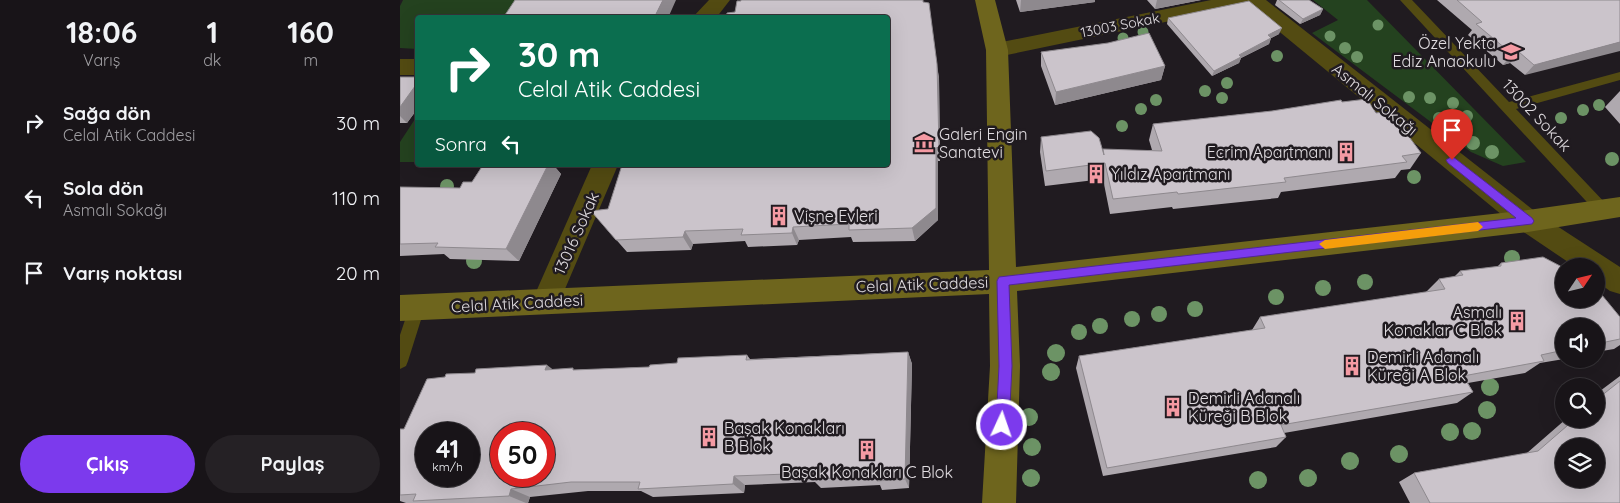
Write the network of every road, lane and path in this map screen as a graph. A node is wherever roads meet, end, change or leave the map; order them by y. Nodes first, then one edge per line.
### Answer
1 (720, 0) edge
2 (985, 0) edge
3 (1243, 0) edge
4 (1252, 0) edge
5 (1406, 0) edge
6 (706, 15) edge
7 (997, 50) junction
8 (400, 67) edge
9 (415, 67) edge
10 (1620, 76) edge
11 (1507, 108) junction
12 (604, 167) edge
13 (1612, 208) edge
14 (1528, 221) junction
15 (1584, 258) edge
16 (1605, 272) edge
17 (1003, 281) junction
18 (1620, 282) edge
19 (546, 302) junction
20 (408, 308) edge
21 (400, 361) edge
22 (999, 503) edge

1 - 6 street
2 - 7 street
3 - 7 street, 13003 Sokak
4 - 14 street, Asmalı Sokağı
5 - 11 lane, 13002 Sokak
7 - 17 street
8 - 9 street
10 - 11 lane
11 - 13 lane, 13002 Sokak
12 - 19 street, 13016 Sokak
13 - 14 street, Celal Atik Caddesi
14 - 15 street, Asmalı Sokağı
14 - 17 street, Celal Atik Caddesi
16 - 18 street, Asmalı Sokağı
17 - 19 street, Celal Atik Caddesi
17 - 22 street
19 - 20 street, Celal Atik Caddesi
20 - 21 lane

